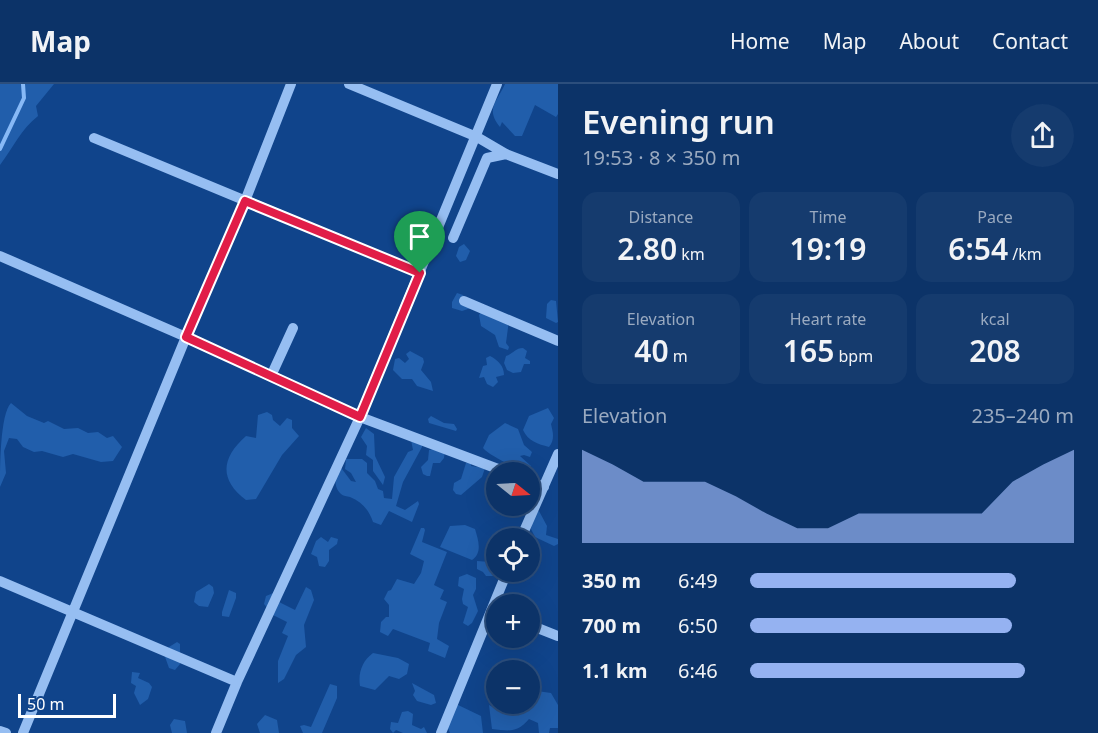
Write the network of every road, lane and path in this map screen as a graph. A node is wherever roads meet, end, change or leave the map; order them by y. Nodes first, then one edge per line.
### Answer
1 (291, 84) edge
2 (349, 84) edge
3 (497, 84) edge
4 (477, 137) junction
5 (94, 138) dead end
6 (506, 154) junction
7 (558, 174) edge
8 (245, 201) junction
9 (453, 238) dead end
10 (0, 256) edge
11 (420, 273) junction
12 (464, 301) dead end
13 (293, 328) dead end
14 (186, 337) junction
15 (558, 341) edge
16 (271, 376) junction
17 (360, 417) junction
18 (558, 454) edge
19 (486, 464) edge
20 (550, 484) edge
21 (526, 528) edge
22 (0, 581) edge
23 (72, 613) junction
24 (486, 629) edge
25 (540, 629) edge
26 (558, 636) edge
27 (237, 682) junction
28 (0, 731) edge
29 (6, 733) edge
30 (23, 733) edge
31 (216, 733) edge
32 (441, 733) edge

1 - 8 street
2 - 4 street
3 - 4 street
4 - 6 street
4 - 11 street
5 - 8 street
6 - 7 street
6 - 9 street
8 - 11 street
8 - 14 street
10 - 14 street
11 - 17 street
12 - 15 street
13 - 16 street
14 - 16 street
14 - 23 street
16 - 17 street
17 - 19 street
17 - 27 street
18 - 20 street
20 - 21 street
22 - 23 street
23 - 27 street
23 - 30 street
24 - 32 street
25 - 26 street
27 - 31 street
28 - 29 street

